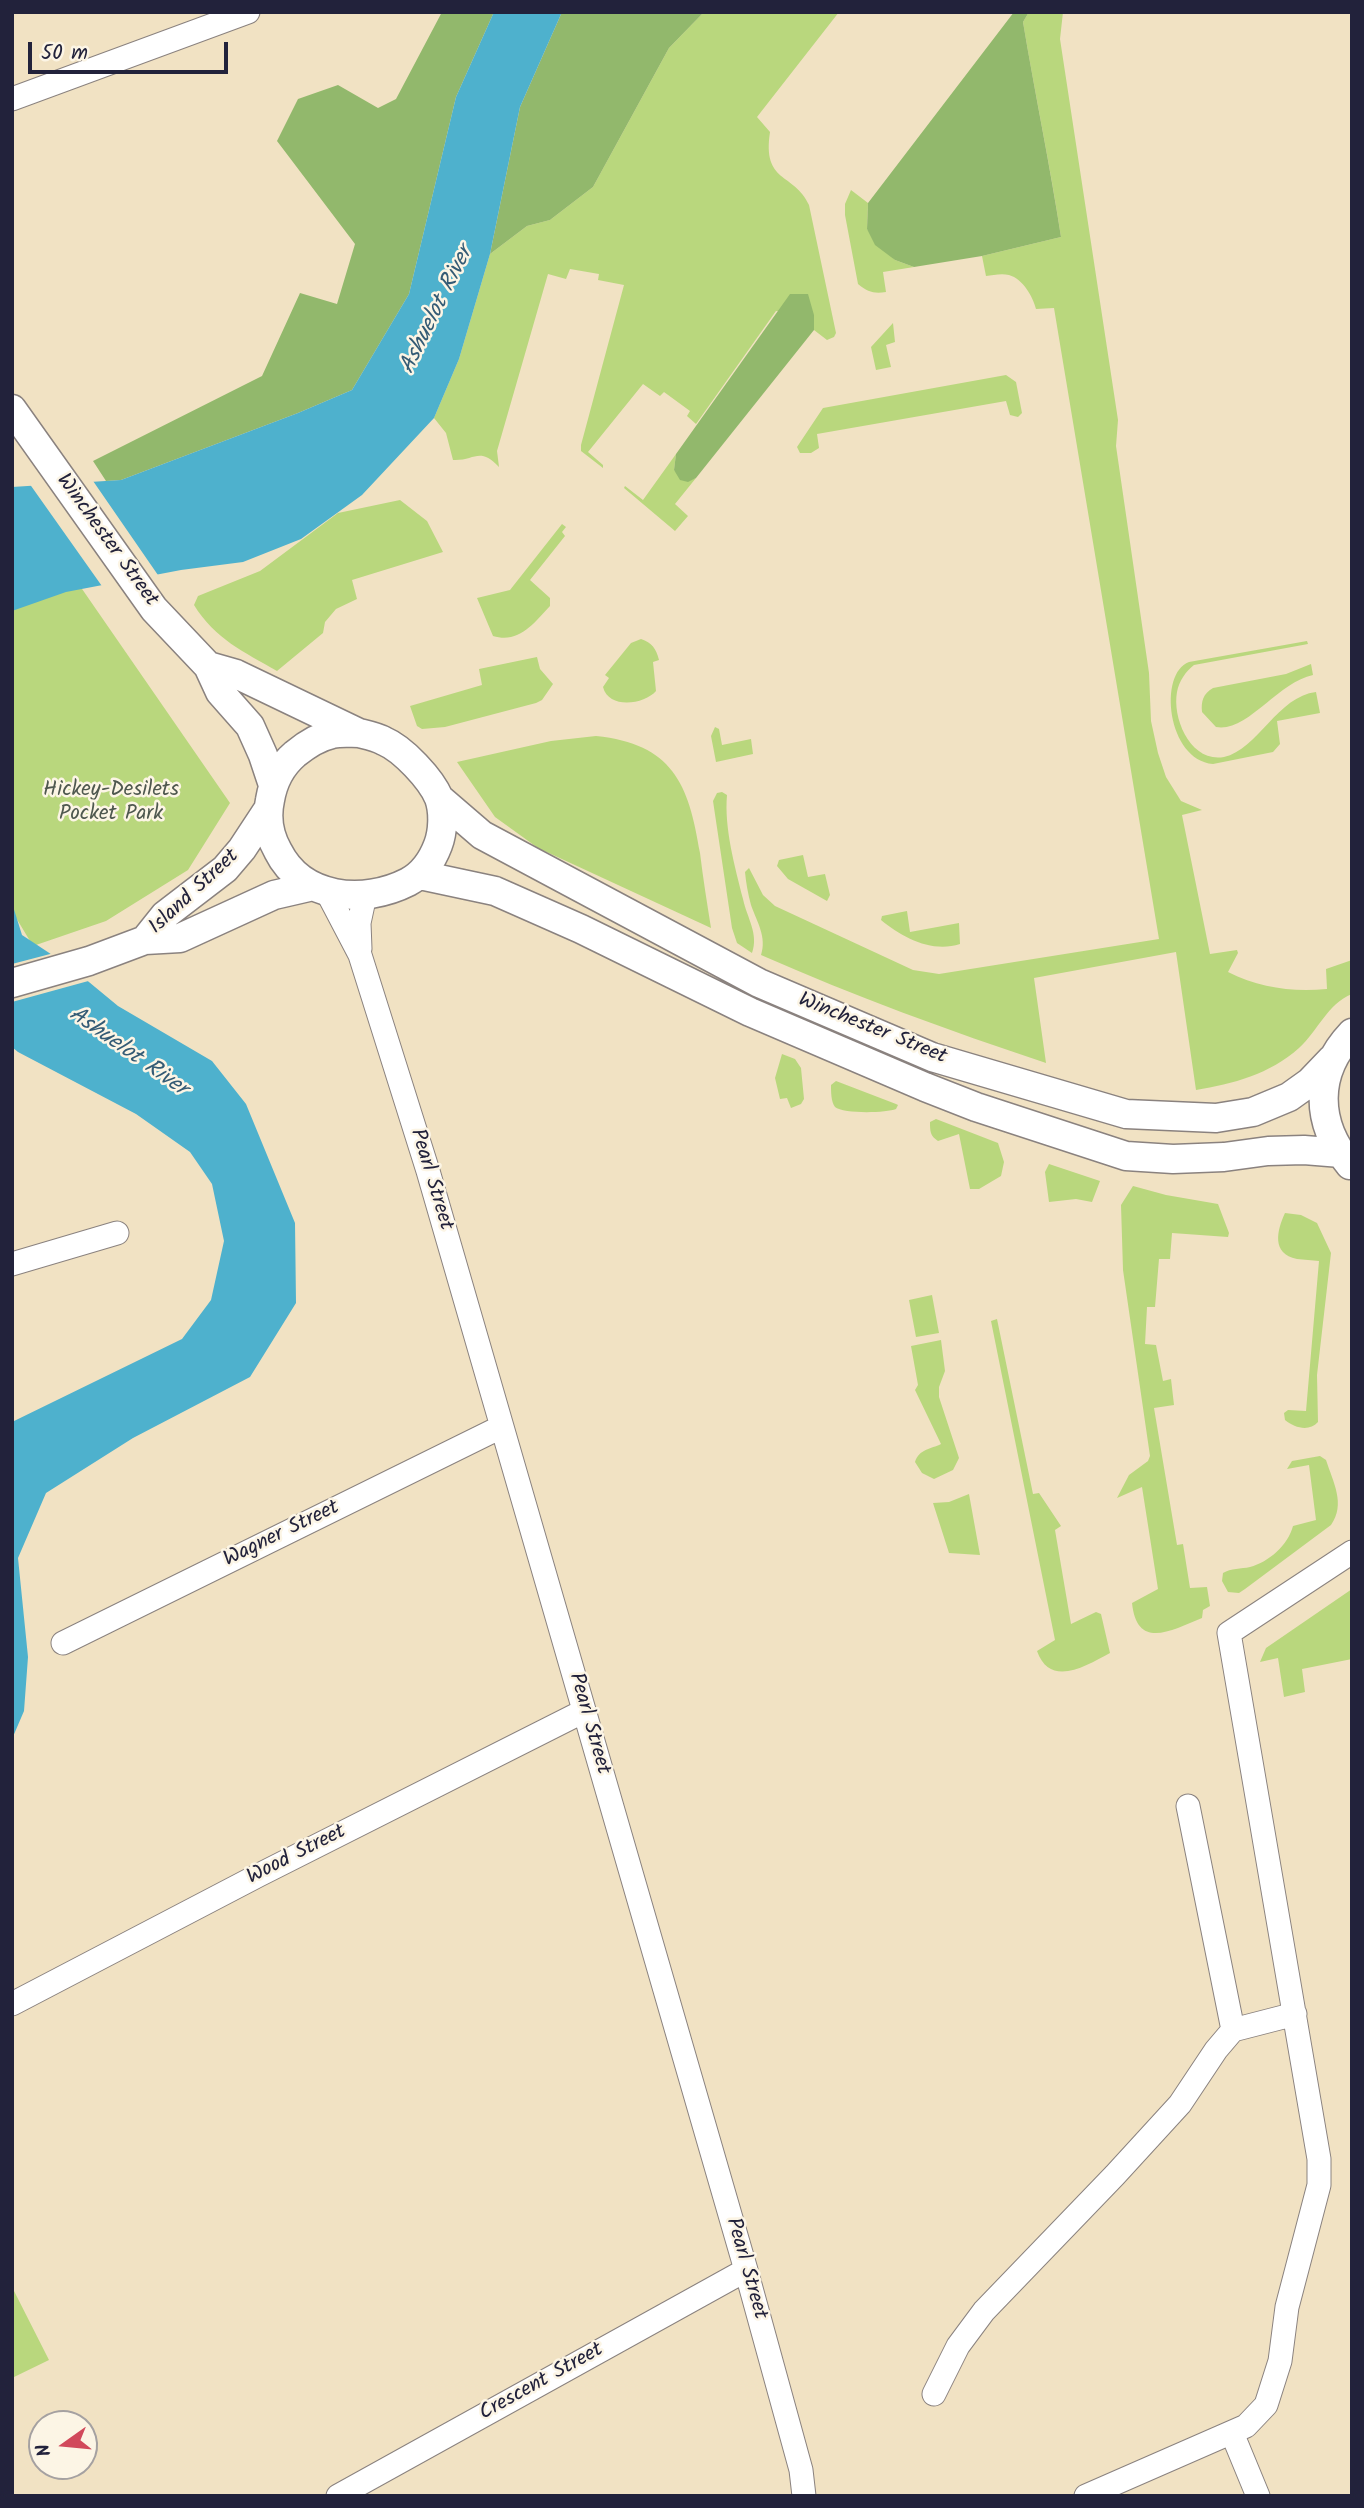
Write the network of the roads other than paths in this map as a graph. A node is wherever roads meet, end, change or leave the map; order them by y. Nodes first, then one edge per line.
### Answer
1 (248, 12) edge
2 (12, 99) edge
3 (12, 409) edge
4 (208, 666) junction
5 (359, 733) junction
6 (270, 798) junction
7 (439, 798) junction
8 (420, 875) junction
9 (320, 889) junction
10 (365, 895) junction
11 (145, 940) junction
12 (360, 955) junction
13 (12, 984) edge
14 (1352, 1033) edge
15 (1332, 1059) junction
16 (1348, 1166) edge
17 (117, 1233) dead end
18 (12, 1264) edge
19 (501, 1427) junction
20 (1352, 1552) edge
21 (63, 1643) dead end
22 (584, 1711) junction
23 (1188, 1806) dead end
24 (12, 2004) edge
25 (1295, 2014) junction
26 (1233, 2030) junction
27 (746, 2270) junction
28 (934, 2394) dead end
29 (1231, 2433) junction
30 (338, 2496) edge
31 (804, 2496) edge
32 (1086, 2496) edge
33 (1258, 2496) edge

1 - 2 street
3 - 4 street, Winchester Street
4 - 5 street, Winchester Street
4 - 6 street, Winchester Street
5 - 6 street
5 - 7 street
6 - 9 street
6 - 11 street, Island Street
7 - 8 street
7 - 15 street, Winchester Street
8 - 10 street
8 - 16 street, Winchester Street
9 - 10 street
9 - 11 street, Island Street
9 - 12 street, Pearl Street
10 - 12 street, Pearl Street
11 - 13 street, Island Street
12 - 19 street, Pearl Street
14 - 15 street, Winchester Street
15 - 16 street
17 - 18 street
19 - 21 street, Wagner Street
19 - 22 street, Pearl Street
20 - 25 street
22 - 24 street, Wood Street
22 - 27 street, Pearl Street
23 - 26 street
25 - 26 street
25 - 29 street
26 - 28 street
27 - 30 street, Crescent Street
27 - 31 street, Pearl Street
29 - 32 street
29 - 33 street

